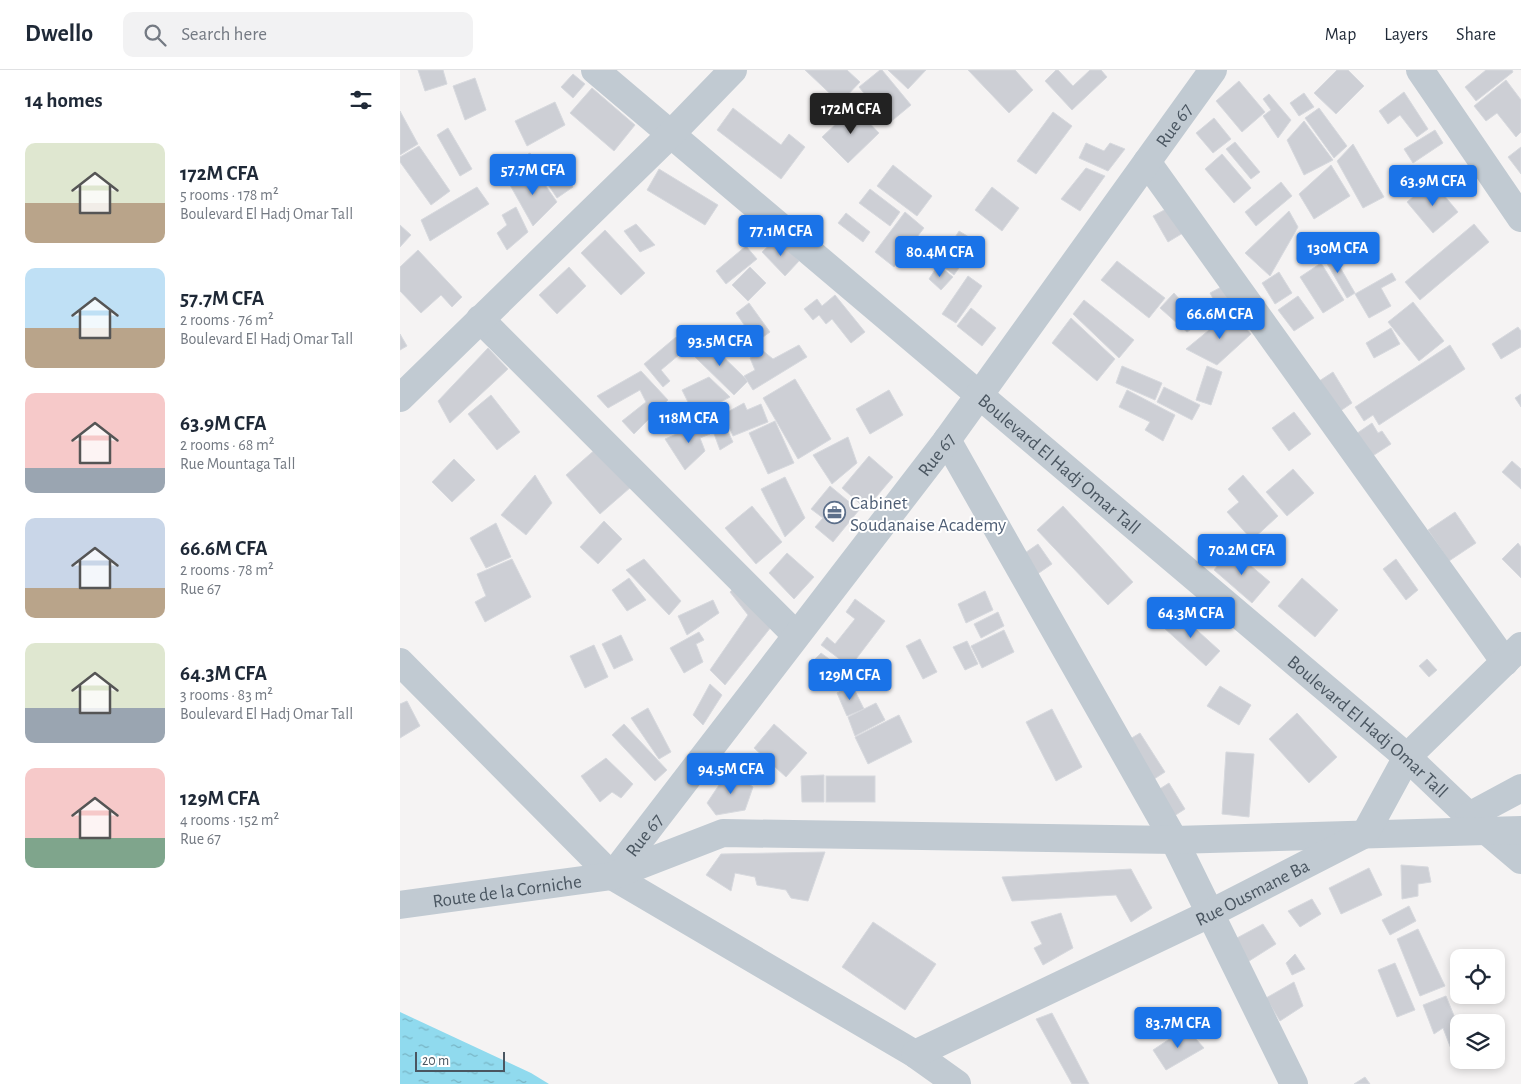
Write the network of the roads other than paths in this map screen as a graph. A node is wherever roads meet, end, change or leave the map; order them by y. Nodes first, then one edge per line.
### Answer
1 (595, 70) edge
2 (733, 70) edge
3 (1213, 70) edge
4 (1420, 70) edge
5 (671, 134) junction
6 (1147, 162) junction
7 (1521, 218) edge
8 (480, 319) junction
9 (979, 396) junction
10 (400, 398) edge
11 (947, 440) junction
12 (796, 635) junction
13 (1513, 654) edge
14 (400, 662) edge
15 (1407, 758) junction
16 (1521, 788) edge
17 (1478, 823) junction
18 (1521, 830) edge
19 (1365, 834) junction
20 (1174, 840) junction
21 (1521, 860) edge
22 (612, 876) junction
23 (400, 905) edge
24 (1209, 914) junction
25 (915, 1054) junction
26 (956, 1084) edge
27 (1294, 1084) edge

1 - 5 street, Boulevard El Hadj Omar Tall
2 - 5 street
3 - 6 street, Rue 67
4 - 7 street
5 - 8 street
5 - 9 street, Boulevard El Hadj Omar Tall
6 - 9 street, Rue 67
6 - 13 street
8 - 10 street
8 - 12 street
9 - 11 street, Rue 67
9 - 15 street, Boulevard El Hadj Omar Tall
11 - 12 street, Rue 67
11 - 20 street
12 - 22 street, Rue 67
13 - 15 street
14 - 22 street
15 - 17 street, Boulevard El Hadj Omar Tall
15 - 19 street
16 - 17 street
17 - 18 street, Route de la Corniche
17 - 19 street, Route de la Corniche
17 - 21 street, Boulevard El Hadj Omar Tall
19 - 20 street, Route de la Corniche
19 - 24 street, Rue Ousmane Ba
20 - 22 street, Route de la Corniche
20 - 24 street
22 - 23 street, Route de la Corniche
22 - 25 street
24 - 25 street, Rue Ousmane Ba
24 - 27 street
25 - 26 street

